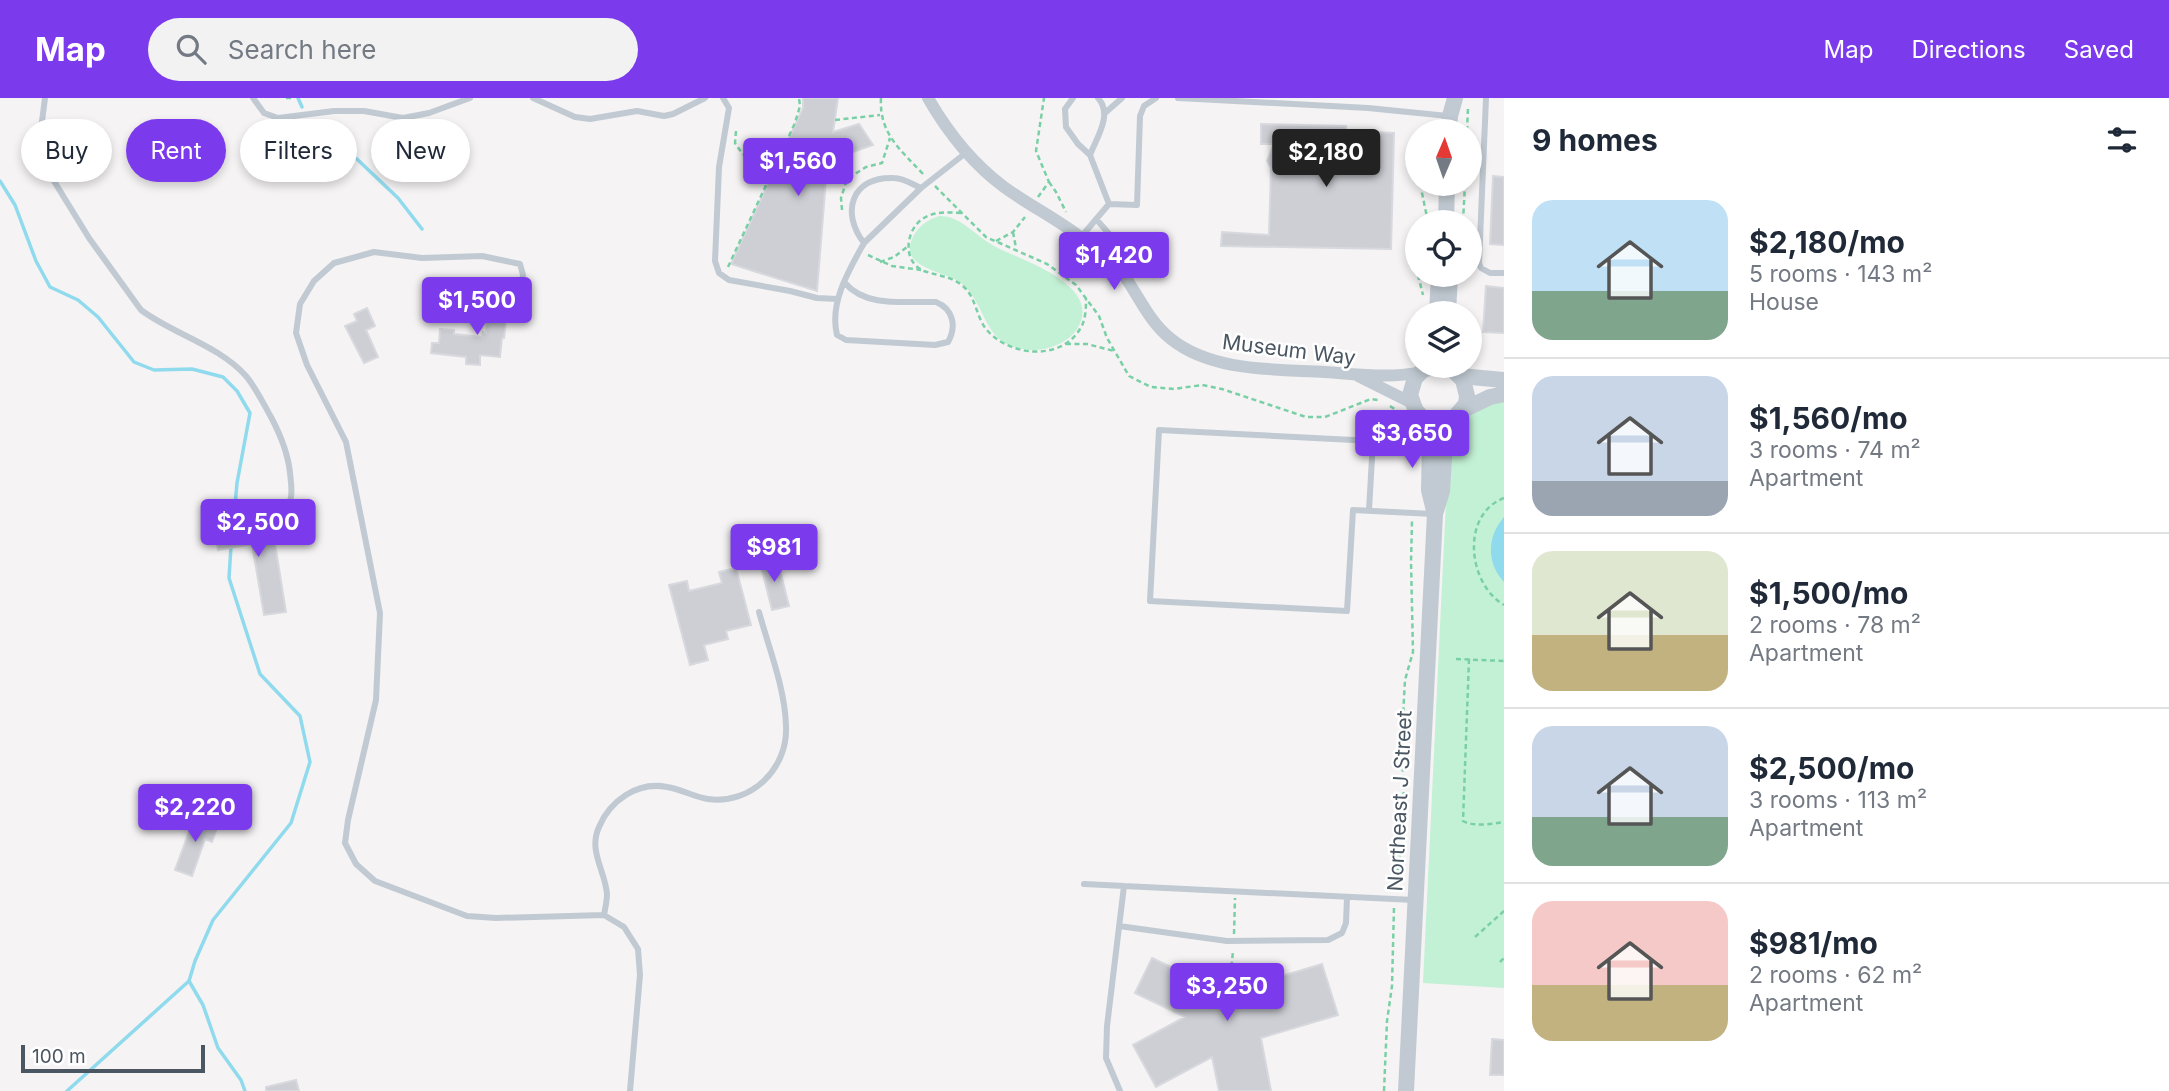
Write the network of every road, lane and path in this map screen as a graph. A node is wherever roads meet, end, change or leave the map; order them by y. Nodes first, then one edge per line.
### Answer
1 (45, 98) edge
2 (253, 98) edge
3 (286, 98) edge
4 (292, 98) edge
5 (470, 98) edge
6 (533, 98) edge
7 (705, 98) edge
8 (723, 98) edge
9 (799, 98) edge
10 (881, 98) edge
11 (928, 98) edge
12 (1044, 98) edge
13 (1073, 98) edge
14 (1098, 98) edge
15 (1122, 98) edge
16 (1156, 98) edge
17 (1178, 98) edge
18 (1445, 98) edge
19 (1455, 98) edge
20 (1468, 98) edge
21 (1486, 98) edge
22 (1105, 113) junction
23 (880, 115) junction
24 (1424, 119) edge
25 (1449, 119) edge
26 (1451, 119) edge
27 (1467, 119) edge
28 (736, 120) dead end
29 (835, 120) dead end
30 (890, 138) junction
31 (967, 152) junction
32 (1090, 155) junction
33 (775, 163) junction
34 (830, 167) dead end
35 (847, 179) junction
36 (929, 181) junction
37 (1049, 182) junction
38 (920, 188) junction
39 (1109, 205) junction
40 (1032, 206) junction
41 (961, 213) junction
42 (1072, 218) dead end
43 (842, 219) dead end
44 (1097, 220) junction
45 (1013, 232) junction
46 (1081, 237) junction
47 (996, 241) junction
48 (864, 243) junction
49 (908, 246) junction
50 (1016, 248) junction
51 (860, 251) junction
52 (880, 262) junction
53 (1120, 269) junction
54 (922, 270) junction
55 (1504, 273) edge
56 (724, 276) junction
57 (845, 284) junction
58 (1421, 287) edge
59 (520, 295) dead end
60 (1086, 298) junction
61 (837, 299) junction
62 (1424, 299) dead end
63 (1064, 344) junction
64 (1114, 352) junction
65 (1405, 373) edge
66 (1354, 374) junction
67 (1482, 376) edge
68 (1418, 378) edge
69 (1459, 378) edge
70 (1504, 380) edge
71 (1504, 394) edge
72 (1407, 409) junction
73 (1458, 414) junction
74 (1422, 417) junction
75 (1504, 498) edge
76 (1369, 510) junction
77 (1413, 513) junction
78 (1435, 514) junction
79 (278, 515) dead end
80 (1504, 605) edge
81 (759, 612) dead end
82 (1457, 659) dead end
83 (1469, 659) junction
84 (1504, 661) edge
85 (1504, 822) edge
86 (1084, 884) dead end
87 (1124, 886) junction
88 (1235, 891) junction
89 (1347, 897) junction
90 (1395, 899) junction
91 (1416, 900) junction
92 (1504, 911) edge
93 (604, 915) junction
94 (1119, 926) junction
95 (1475, 937) dead end
96 (1233, 941) junction
97 (1504, 958) edge
98 (1500, 962) dead end
99 (1229, 992) dead end
100 (630, 1091) edge
101 (1120, 1091) edge
102 (1384, 1091) edge
103 (1406, 1091) edge

1 - 79 lane
2 - 5 lane
3 - 4 path
6 - 7 lane
8 - 56 lane
9 - 33 path
10 - 23 path
11 - 31 street, Museum Way
12 - 37 path
13 - 32 lane
14 - 22 lane
15 - 22 lane
16 - 39 lane
17 - 24 lane
18 - 25 street
19 - 26 street
20 - 27 path
21 - 55 lane
22 - 32 lane
23 - 29 path
23 - 30 path
28 - 33 path
30 - 35 path
30 - 36 path
31 - 36 lane
31 - 40 street, Museum Way
32 - 39 lane
33 - 56 path
34 - 35 path
35 - 43 path
36 - 38 lane
36 - 41 path
37 - 40 path
37 - 42 path
38 - 48 lane
38 - 48 lane
39 - 44 lane
40 - 45 path
40 - 46 street, Museum Way
41 - 47 path
41 - 49 path
44 - 46 lane
44 - 53 lane
45 - 47 path
45 - 50 path
46 - 53 street, Museum Way
47 - 50 path
48 - 51 lane
49 - 52 path
49 - 54 path
50 - 60 path
51 - 52 path
51 - 57 lane
52 - 54 path
53 - 66 street, Museum Way
54 - 63 path
56 - 61 lane
57 - 61 lane
57 - 61 lane
58 - 62 path
59 - 93 lane
60 - 63 path
60 - 64 path
63 - 64 path
64 - 72 path
65 - 66 street
66 - 72 street, Museum Way
67 - 70 street
68 - 72 street
69 - 73 street, Northeast J Street
71 - 73 street
72 - 74 street, Northeast J Street
73 - 74 street
73 - 78 street, Northeast J Street
74 - 78 street, Northeast J Street
75 - 80 path
76 - 76 lane
76 - 77 lane
77 - 78 lane
77 - 90 path
78 - 91 street, Northeast J Street
81 - 93 lane
82 - 83 path
83 - 84 path
83 - 85 path
86 - 87 lane
87 - 88 lane
87 - 94 lane
88 - 89 lane
88 - 96 path
89 - 90 lane
89 - 96 lane
90 - 91 lane
90 - 102 path
91 - 103 street, Northeast J Street
92 - 95 path
93 - 100 lane
94 - 96 lane
94 - 101 lane
96 - 99 path
97 - 98 path

